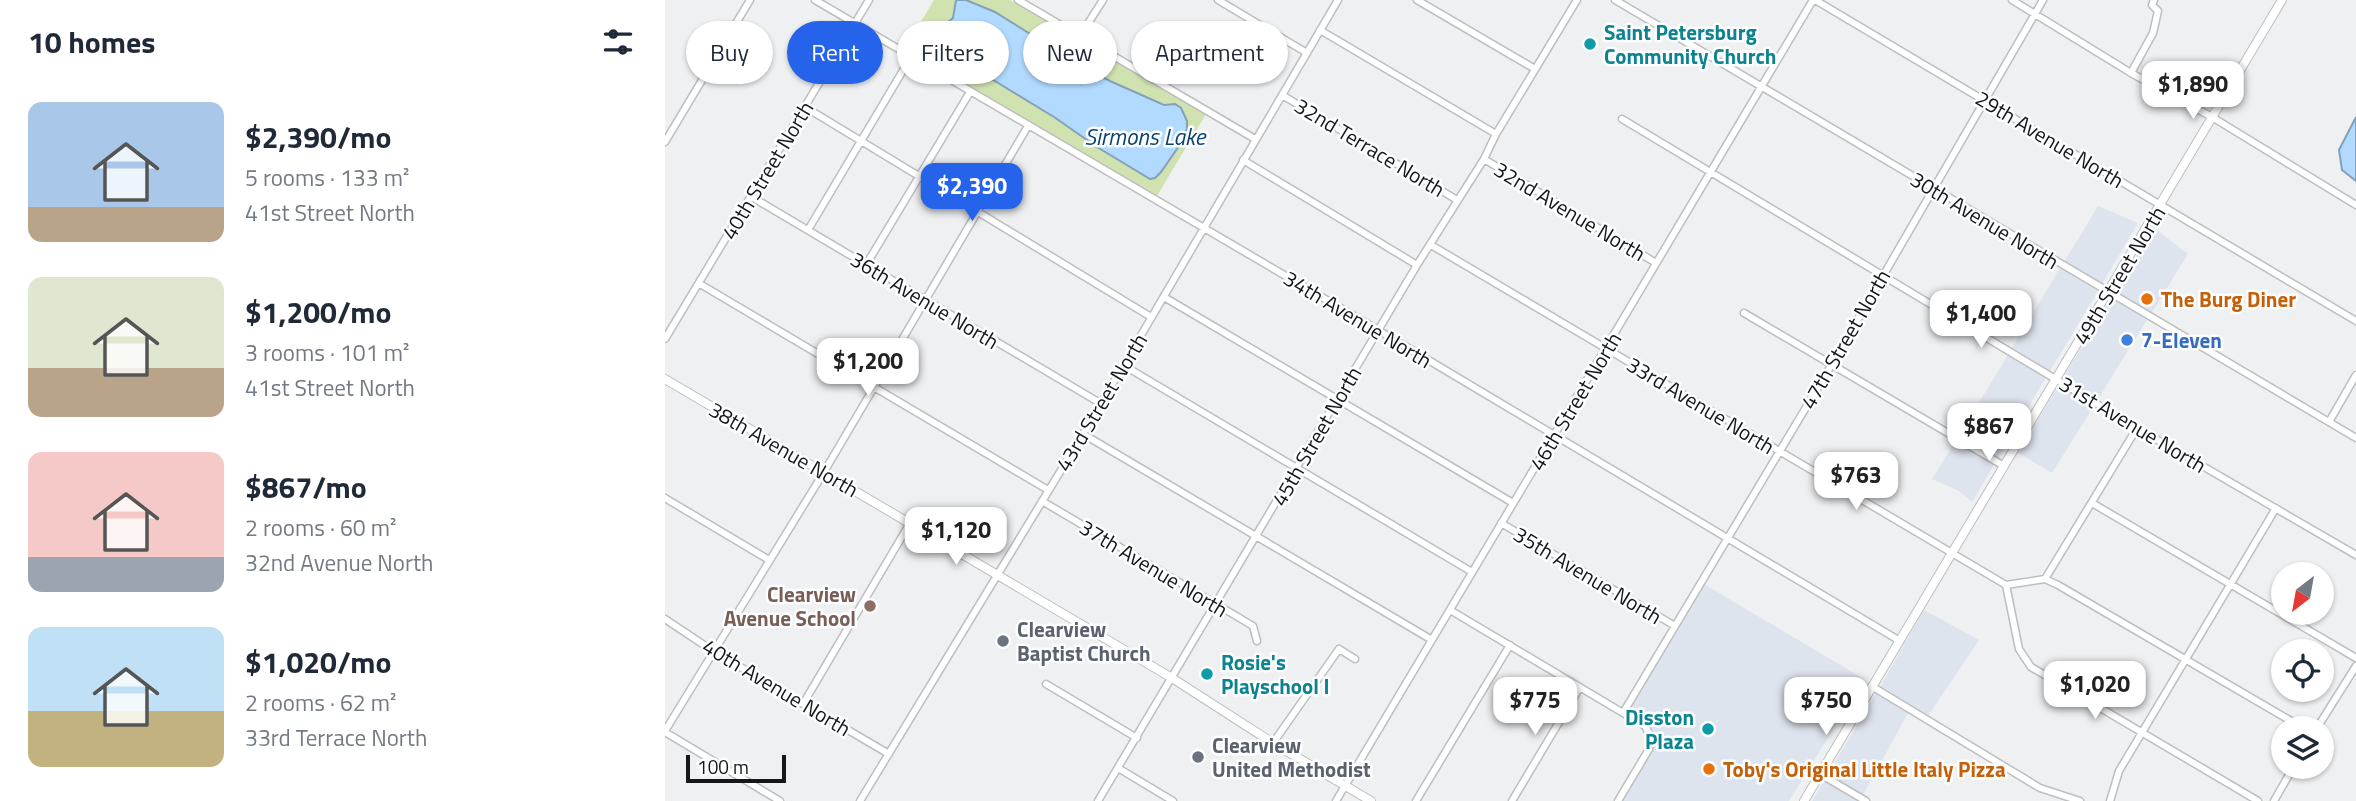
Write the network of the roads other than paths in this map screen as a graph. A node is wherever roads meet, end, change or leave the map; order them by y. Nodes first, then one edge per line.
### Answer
1 (750, 0) edge
2 (815, 0) edge
3 (869, 0) edge
4 (1018, 0) edge
5 (1103, 0) edge
6 (1218, 0) edge
7 (1338, 0) edge
8 (1417, 0) edge
9 (1577, 0) edge
10 (1615, 0) edge
11 (1814, 0) edge
12 (2013, 0) edge
13 (2043, 0) edge
14 (2154, 0) edge
15 (2282, 0) edge
16 (2037, 15) junction
17 (850, 21) edge
18 (857, 21) edge
19 (1054, 21) edge
20 (1090, 21) edge
21 (1320, 30) junction
22 (1307, 53) junction
23 (1117, 58) edge
24 (1535, 69) junction
25 (2130, 73) junction
26 (897, 81) edge
27 (819, 84) edge
28 (957, 84) edge
29 (1762, 86) junction
30 (971, 92) junction
31 (1282, 95) junction
32 (1985, 101) junction
33 (805, 107) junction
34 (2212, 117) junction
35 (1622, 119) dead end
36 (1028, 126) junction
37 (1496, 134) junction
38 (1255, 139) junction
39 (861, 141) junction
40 (665, 142) edge
41 (1484, 159) junction
42 (1243, 160) junction
43 (1710, 172) junction
44 (920, 176) junction
45 (1934, 189) junction
46 (750, 196) junction
47 (1457, 200) junction
48 (2160, 204) junction
49 (2356, 205) edge
50 (978, 211) junction
51 (1204, 228) junction
52 (808, 230) junction
53 (1431, 245) junction
54 (1656, 263) junction
55 (866, 264) junction
56 (1417, 265) junction
57 (1882, 275) junction
58 (700, 284) junction
59 (2109, 293) junction
60 (1164, 296) junction
61 (925, 300) junction
62 (1744, 313) dead end
63 (1151, 317) junction
64 (2356, 321) edge
65 (1378, 330) junction
66 (665, 339) edge
67 (1607, 348) junction
68 (1832, 364) junction
69 (1123, 365) junction
70 (2356, 376) edge
71 (665, 379) edge
72 (2057, 379) junction
73 (875, 386) junction
74 (1337, 399) junction
75 (1100, 403) junction
76 (2329, 422) junction
77 (2137, 428) junction
78 (1083, 434) junction
79 (1553, 436) junction
80 (2356, 438) edge
81 (1779, 451) junction
82 (2004, 466) junction
83 (1297, 468) junction
84 (824, 472) junction
85 (1048, 490) junction
86 (665, 498) edge
87 (1042, 501) junction
88 (1513, 503) junction
89 (2092, 503) junction
90 (2276, 508) junction
91 (910, 523) junction
92 (1501, 523) junction
93 (1257, 537) junction
94 (1728, 538) junction
95 (1953, 552) junction
96 (2356, 555) edge
97 (769, 560) junction
98 (1472, 572) junction
99 (997, 575) junction
100 (2045, 579) junction
101 (2230, 583) junction
102 (2006, 585) junction
103 (1216, 604) junction
104 (1450, 610) junction
105 (665, 619) edge
106 (1675, 626) junction
107 (1431, 640) junction
108 (1257, 641) dead end
109 (1900, 641) junction
110 (1510, 645) junction
111 (713, 651) junction
112 (2186, 658) junction
113 (2356, 658) edge
114 (1355, 659) dead end
115 (2356, 666) edge
116 (1172, 678) junction
117 (1046, 684) dead end
118 (1580, 687) junction
119 (1873, 687) junction
120 (803, 704) junction
121 (1623, 713) junction
122 (2283, 716) edge
123 (2325, 716) edge
124 (665, 732) edge
125 (2141, 733) junction
126 (1137, 738) junction
127 (1273, 743) junction
128 (889, 754) junction
129 (1118, 768) junction
130 (1820, 774) junction
131 (2287, 779) edge
132 (1345, 785) junction
133 (779, 801) edge
134 (860, 801) edge
135 (1098, 801) edge
136 (1173, 801) edge
137 (1336, 801) edge
138 (1371, 801) edge
139 (1416, 801) edge
140 (1513, 801) edge
141 (1618, 801) edge
142 (1804, 801) edge
143 (1865, 801) edge
144 (2080, 801) edge
145 (2110, 801) edge
146 (2258, 801) edge
147 (2274, 801) edge

1 - 40 street
2 - 17 street, 34th Avenue North
3 - 18 street, 40th Street North
4 - 19 street
5 - 20 street
6 - 22 street
7 - 21 street, 43rd Street North
8 - 24 street
9 - 24 street, 45th Street North
10 - 29 street, 30th Avenue North
11 - 29 street, 46th Street North
11 - 32 street, 29th Avenue North
12 - 16 street
13 - 16 street, 47th Street North
14 - 25 street
15 - 34 main road, 49th Street North
16 - 25 street
16 - 32 street, 47th Street North
21 - 22 street, 43rd Street North
21 - 37 street, 32nd Avenue North
22 - 31 street, 43rd Street North
23 - 38 street
24 - 37 street, 45th Street North
25 - 34 street
26 - 39 street
27 - 33 street, 40th Street North
28 - 30 street, 34th Avenue North
29 - 43 street, 46th Street North
29 - 45 street, 30th Avenue North
30 - 36 street, 34th Avenue North
30 - 44 street
31 - 38 street, 43rd Street North
31 - 47 street, 32nd Terrace North
32 - 45 street, 47th Street North
32 - 48 street, 29th Avenue North
33 - 39 street
33 - 46 street, 40th Street North
34 - 48 main road, 49th Street North
34 - 49 street
35 - 43 street, 31st Avenue North
36 - 50 street
36 - 51 street, 34th Avenue North
37 - 41 street, 45th Street North
38 - 42 street, 43rd Street North
39 - 44 street
39 - 52 street
41 - 47 street, 45th Street North
41 - 54 street, 32nd Avenue North
42 - 51 street, 43rd Street North
42 - 56 street
43 - 54 street, 46th Street North
43 - 57 street, 31st Avenue North
44 - 50 street
44 - 55 street
45 - 57 street, 47th Street North
45 - 59 street, 30th Avenue North
46 - 52 street, 36th Avenue North
46 - 58 street, 40th Street North
47 - 53 street, 45th Street North
48 - 59 main road, 49th Street North
48 - 64 street, 29th Avenue North
50 - 61 street
50 - 63 street
51 - 60 street, 43rd Street North
51 - 65 street, 34th Avenue North
52 - 55 street, 36th Avenue North
53 - 56 street, 45th Street North
53 - 67 street, 33rd Avenue North
54 - 67 street, 46th Street North
55 - 61 street, 36th Avenue North
56 - 65 street, 45th Street North
57 - 68 street, 47th Street North
57 - 72 street, 31st Avenue North
58 - 66 street, 40th Street North
58 - 73 street
59 - 72 main road, 49th Street North
59 - 76 street, 30th Avenue North
60 - 63 street, 43rd Street North
60 - 74 street, 35th Avenue North
61 - 73 street
61 - 75 street, 36th Avenue North
62 - 68 street
63 - 69 street, 43rd Street North
65 - 74 street, 45th Street North
65 - 79 street, 34th Avenue North
67 - 79 street, 46th Street North
67 - 81 street, 33rd Avenue North
68 - 81 street, 47th Street North
68 - 82 street
69 - 75 street, 43rd Street North
69 - 83 street
70 - 76 street
71 - 84 main road, 38th Avenue North
72 - 77 street, 31st Avenue North
72 - 82 main road, 49th Street North
73 - 84 street
73 - 85 street
74 - 83 street, 45th Street North
74 - 88 street, 35th Avenue North
75 - 78 street, 43rd Street North
76 - 80 street, 30th Avenue North
77 - 89 street
77 - 90 street, 31st Avenue North
78 - 85 street, 43rd Street North
78 - 93 street
79 - 88 street, 46th Street North
79 - 94 street, 34th Avenue North
81 - 94 street, 47th Street North
81 - 95 street, 33rd Avenue North
82 - 95 main road, 49th Street North
83 - 93 street, 45th Street North
83 - 98 street
84 - 91 main road, 38th Avenue North
84 - 97 street
85 - 87 street, 43rd Street North
86 - 97 street
87 - 99 street, 43rd Street North
87 - 103 street, 37th Avenue North
88 - 92 street, 46th Street North
89 - 100 street
89 - 101 street
90 - 96 street, 31st Avenue North
90 - 101 street
91 - 99 main road, 38th Avenue North
91 - 120 street
92 - 98 street, 46th Street North
92 - 106 street, 35th Avenue North
93 - 103 street, 45th Street North
93 - 107 street
94 - 106 street, 47th Street North
94 - 109 street, 34th Avenue North
95 - 102 street, 33rd Avenue North
95 - 109 main road, 49th Street North
97 - 111 street
98 - 104 street, 46th Street North
99 - 116 main road, 38th Avenue North
99 - 128 street, 43rd Street North
100 - 102 street
100 - 112 street
101 - 112 street
101 - 113 street
102 - 125 street
103 - 108 street, 37th Avenue North
103 - 116 street, 45th Street North
104 - 107 street, 46th Street North
104 - 110 street
105 - 111 street, 40th Avenue North
106 - 121 street, 47th Street North
107 - 132 street, 46th Street North
109 - 119 main road, 49th Street North
110 - 118 street
110 - 139 street
111 - 120 street, 40th Avenue North
111 - 124 street
112 - 122 street
112 - 125 street
114 - 127 street
115 - 123 street
116 - 126 street, 45th Street North
116 - 127 main road, 38th Avenue North
117 - 126 street
118 - 121 street
118 - 140 street
119 - 130 main road, 49th Street North
119 - 144 street
120 - 128 street, 40th Avenue North
121 - 141 street
124 - 133 street
125 - 145 street
125 - 146 street
126 - 129 street, 45th Street North
127 - 132 main road, 38th Avenue North
128 - 134 street, 43rd Street North
129 - 135 street, 45th Street North
129 - 136 street
130 - 142 main road, 49th Street North
130 - 143 street
131 - 147 street
132 - 137 street, 46th Street North
132 - 138 main road, 38th Avenue North

